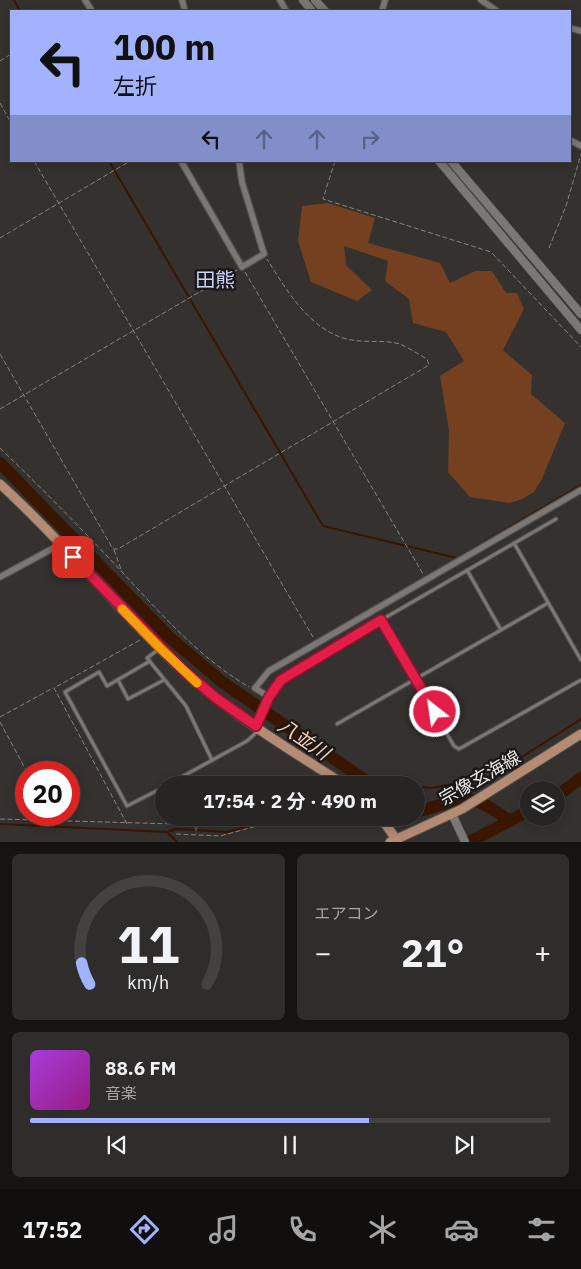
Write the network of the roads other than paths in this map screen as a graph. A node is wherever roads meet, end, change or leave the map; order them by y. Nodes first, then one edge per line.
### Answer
1 (303, 0) edge
2 (315, 0) edge
3 (481, 0) edge
4 (311, 10) edge
5 (324, 10) edge
6 (496, 10) edge
7 (182, 162) edge
8 (239, 162) edge
9 (440, 162) edge
10 (452, 162) edge
11 (581, 314) edge
12 (581, 330) edge
13 (0, 484) edge
14 (581, 490) edge
15 (556, 519) dead end
16 (514, 543) junction
17 (61, 544) junction
18 (467, 570) junction
19 (0, 577) edge
20 (548, 603) junction
21 (381, 620) junction
22 (501, 630) junction
23 (160, 648) junction
24 (581, 660) edge
25 (150, 661) junction
26 (416, 679) junction
27 (118, 680) junction
28 (164, 680) junction
29 (581, 680) edge
30 (268, 700) junction
31 (337, 724) dead end
32 (258, 726) junction
33 (581, 734) edge
34 (212, 760) junction
35 (183, 776) edge
36 (332, 776) edge
37 (155, 791) edge
38 (453, 817) junction
39 (385, 826) edge
40 (393, 840) edge
41 (465, 842) edge

1 - 4 street
2 - 5 street
3 - 6 street
7 - 8 street
9 - 12 street
10 - 11 street
13 - 17 main road
14 - 30 street
15 - 16 lane
16 - 18 lane
16 - 20 lane
17 - 19 street
17 - 23 main road
18 - 21 lane
18 - 22 lane
20 - 22 lane
20 - 24 lane
21 - 26 lane
21 - 30 lane
22 - 26 lane
23 - 25 lane
23 - 32 main road
25 - 27 lane
25 - 28 lane
26 - 29 lane
26 - 31 lane
27 - 28 lane
27 - 37 lane
28 - 34 lane
30 - 32 street
32 - 34 lane
32 - 36 main road
33 - 38 main road, 宗像玄海線
34 - 35 lane
38 - 40 main road, 宗像玄海線
38 - 41 street
39 - 40 main road

